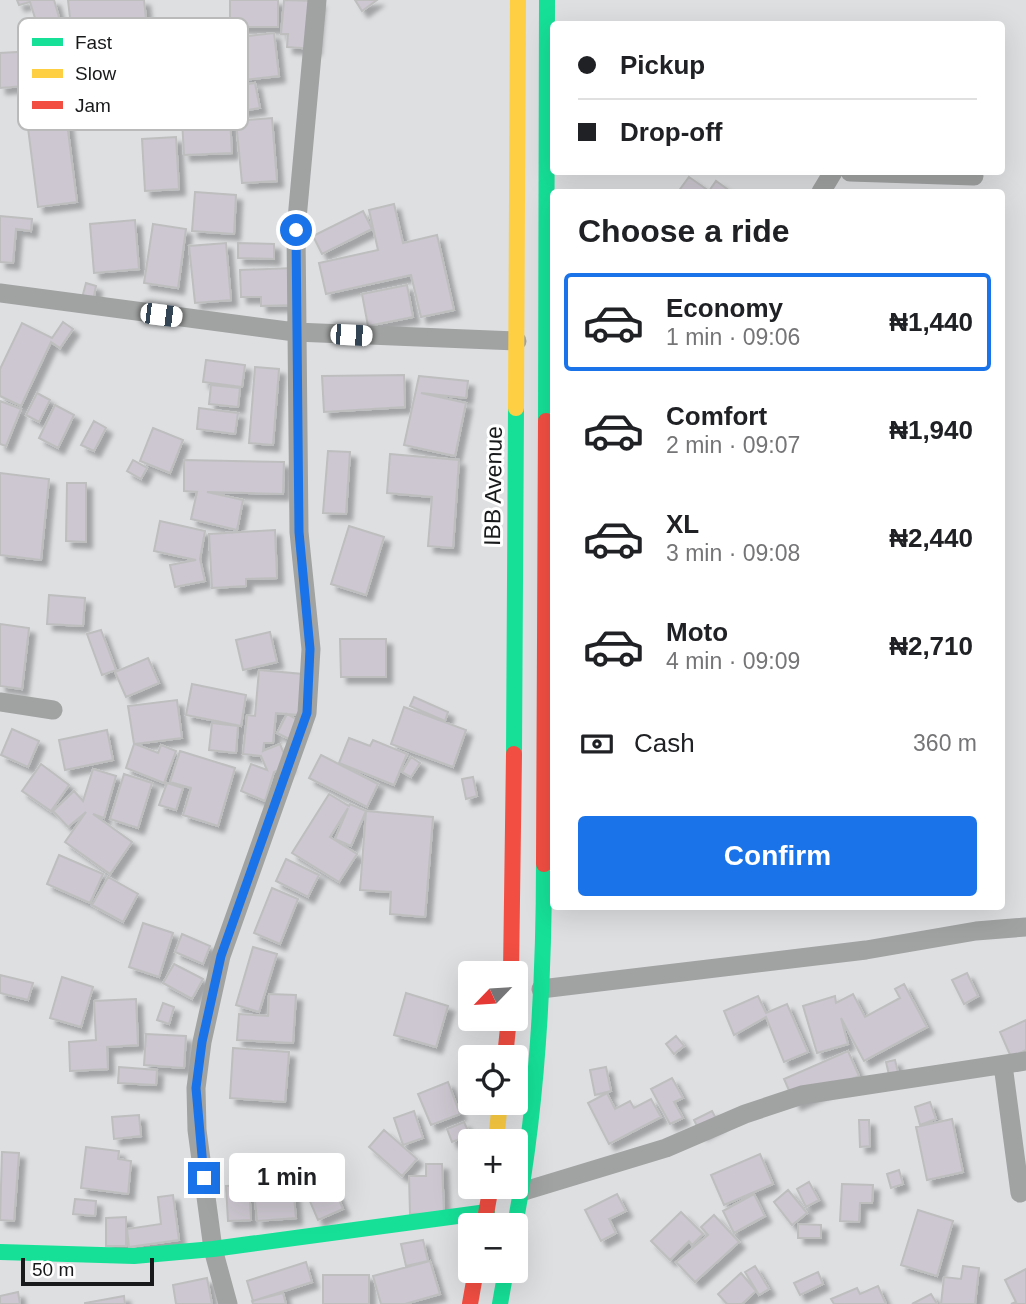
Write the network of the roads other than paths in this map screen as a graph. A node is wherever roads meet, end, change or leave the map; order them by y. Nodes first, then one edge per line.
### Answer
1 (317, 0) edge
2 (517, 0) edge
3 (547, 0) edge
4 (550, 163) edge
5 (943, 175) edge
6 (974, 176) dead end
7 (0, 293) edge
8 (295, 332) junction
9 (517, 341) junction
10 (549, 602) edge
11 (0, 702) edge
12 (53, 710) dead end
13 (1026, 927) edge
14 (511, 961) edge
15 (541, 989) junction
16 (1026, 1061) edge
17 (1003, 1065) junction
18 (528, 1149) edge
19 (528, 1190) edge
20 (1020, 1193) dead end
21 (458, 1222) edge
22 (213, 1250) junction
23 (0, 1252) edge
24 (474, 1283) edge
25 (504, 1283) edge
26 (228, 1304) edge
27 (470, 1304) edge
28 (500, 1304) edge

1 - 8 street
2 - 9 main road, IBB Avenue
3 - 4 main road
4 - 10 main road
5 - 6 street
7 - 8 street
8 - 9 street
8 - 22 street
9 - 14 main road, IBB Avenue
10 - 15 main road
11 - 12 street
13 - 15 street
15 - 18 main road
16 - 17 street
17 - 19 street
17 - 20 street
21 - 22 main road
22 - 23 main road
22 - 26 street
24 - 27 main road
25 - 28 main road

